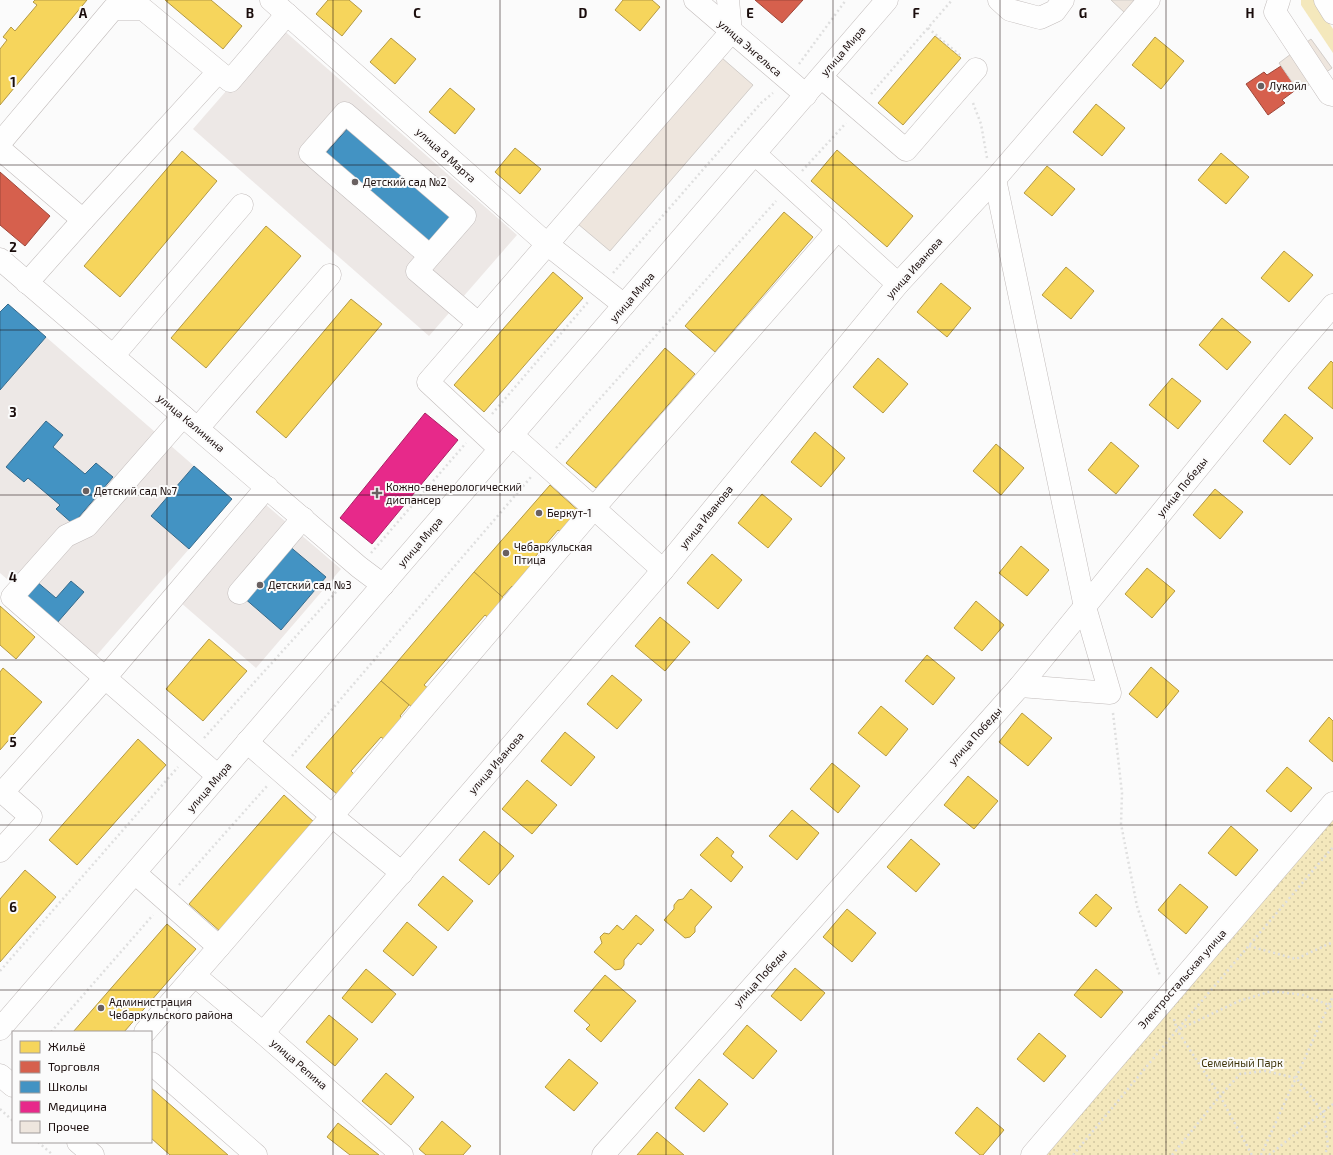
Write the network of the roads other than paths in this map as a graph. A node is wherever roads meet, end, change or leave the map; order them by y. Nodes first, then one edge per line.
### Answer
1 (271, 0) edge
2 (695, 0) edge
3 (728, 0) edge
4 (887, 0) edge
5 (999, 0) edge
6 (1063, 0) edge
7 (1149, 0) edge
8 (1278, 0) edge
9 (1325, 0) edge
10 (1333, 12) edge
11 (287, 14) junction
12 (731, 32) junction
13 (976, 69) road end
14 (218, 72) junction
15 (821, 77) junction
16 (806, 95) junction
17 (1333, 95) edge
18 (0, 142) edge
19 (0, 150) edge
20 (755, 154) junction
21 (995, 179) junction
22 (242, 205) dead end
23 (82, 220) junction
24 (838, 229) junction
25 (547, 244) junction
26 (430, 256) junction
27 (1, 262) edge
28 (330, 275) dead end
29 (27, 283) junction
30 (898, 284) junction
31 (624, 305) junction
32 (1333, 305) edge
33 (478, 323) junction
34 (112, 356) junction
35 (190, 422) junction
36 (506, 442) junction
37 (267, 487) junction
38 (594, 508) junction
39 (303, 518) junction
40 (663, 570) junction
41 (383, 586) junction
42 (239, 593) dead end
43 (1085, 607) junction
44 (105, 678) junction
45 (1020, 686) junction
46 (247, 742) junction
47 (218, 776) junction
48 (1, 791) edge
49 (1333, 803) edge
50 (332, 816) junction
51 (0, 851) edge
52 (135, 873) junction
53 (402, 873) junction
54 (219, 947) junction
55 (194, 975) junction
56 (0, 1029) edge
57 (146, 1031) edge
58 (263, 1033) junction
59 (152, 1064) edge
60 (0, 1075) edge
61 (12, 1085) edge
62 (79, 1143) edge
63 (93, 1155) edge
64 (256, 1155) edge
65 (402, 1155) edge
66 (603, 1155) edge
67 (1032, 1155) edge

1 - 11 street, улица 8 Марта
2 - 12 street, улица Энгельса
3 - 12 street
4 - 15 street, улица Мира
5 - 6 street
7 - 21 street, улица Иванова
8 - 17 street
9 - 10 street
11 - 14 street
11 - 25 street, улица 8 Марта
12 - 16 street, улица Энгельса
12 - 25 street
13 - 15 street
14 - 18 street
14 - 23 street
15 - 16 street, улица Мира
16 - 20 street, улица Мира
19 - 23 street
20 - 24 street
20 - 31 street, улица Мира
21 - 30 street, улица Иванова
21 - 43 street
22 - 34 street
23 - 29 street
24 - 30 street
24 - 38 street
25 - 31 street, улица 8 Марта
25 - 33 street
26 - 26 street
26 - 33 street
27 - 29 street, улица Калинина
28 - 35 street
29 - 34 street, улица Калинина
30 - 40 street, улица Иванова
31 - 36 street, улица Мира
32 - 43 street, улица Победы
33 - 36 street
34 - 35 street, улица Калинина
35 - 37 street, улица Калинина
35 - 44 street
36 - 38 street
36 - 41 street, улица Мира
37 - 39 street, улица Калинина
37 - 44 street
38 - 40 street
38 - 50 street
39 - 41 street, улица Калинина
39 - 42 street
40 - 53 street, улица Иванова
41 - 46 street, улица Мира
43 - 45 street, улица Победы
43 - 45 street
44 - 47 street
44 - 48 street
45 - 66 street, улица Победы
46 - 47 street, улица Мира
46 - 50 street
47 - 52 street, улица Мира
48 - 51 street
49 - 67 street, Электростальская улица
50 - 53 street
50 - 54 street
52 - 54 street
52 - 56 street, улица Мира
53 - 58 street, улица Иванова
54 - 55 street
55 - 57 street
55 - 58 street, улица Репина
58 - 65 street, улица Репина
59 - 64 street
60 - 61 street
62 - 63 street

